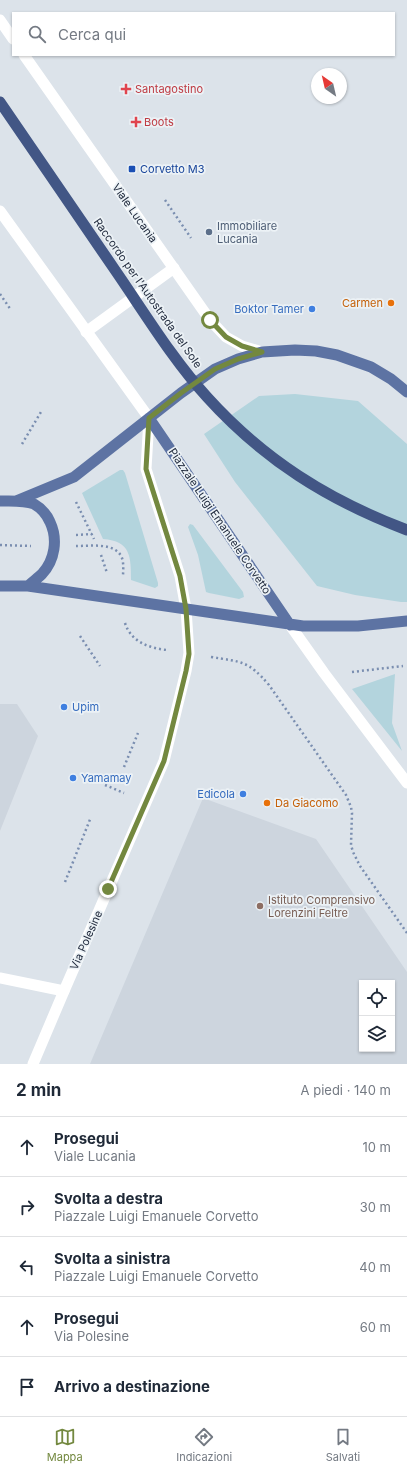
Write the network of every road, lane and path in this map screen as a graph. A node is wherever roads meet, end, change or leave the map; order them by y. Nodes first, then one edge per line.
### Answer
1 (0, 20) edge
2 (12, 38) edge
3 (25, 56) edge
4 (0, 102) edge
5 (165, 200) dead end
6 (0, 211) edge
7 (191, 238) dead end
8 (174, 268) junction
9 (0, 294) edge
10 (11, 310) dead end
11 (86, 332) junction
12 (262, 352) junction
13 (407, 392) edge
14 (42, 412) dead end
15 (149, 418) junction
16 (22, 444) dead end
17 (75, 500) dead end
18 (0, 501) edge
19 (16, 502) junction
20 (407, 530) edge
21 (94, 539) dead end
22 (101, 554) dead end
23 (107, 573) dead end
24 (0, 586) edge
25 (28, 586) junction
26 (186, 609) junction
27 (123, 620) dead end
28 (407, 621) edge
29 (290, 624) junction
30 (80, 636) dead end
31 (168, 650) dead end
32 (207, 656) dead end
33 (100, 666) dead end
34 (404, 666) dead end
35 (349, 672) dead end
36 (138, 734) dead end
37 (124, 767) dead end
38 (407, 783) edge
39 (105, 784) dead end
40 (129, 795) dead end
41 (91, 817) dead end
42 (65, 882) dead end
43 (407, 933) edge
44 (0, 978) edge
45 (64, 991) junction
46 (34, 1064) edge

1 - 2 main road
3 - 8 main road, Viale Lucania
4 - 20 highway, Raccordo per l'Autostrada del Sole
5 - 7 path
6 - 11 main road
8 - 11 main road
8 - 12 main road, Viale Lucania
9 - 10 path
11 - 15 main road
12 - 13 main road
12 - 15 main road
14 - 16 path
15 - 19 main road
15 - 26 main road
15 - 29 main road, Piazzale Luigi Emanuele Corvetto
17 - 21 path
18 - 19 main road
19 - 25 main road
22 - 23 path
24 - 25 main road
25 - 26 main road
26 - 29 main road
26 - 45 main road, Via Polesine
27 - 31 path
28 - 29 main road
29 - 38 main road, Piazzale Luigi Emanuele Corvetto
30 - 33 path
32 - 43 path
34 - 35 path
36 - 37 path
39 - 40 path
41 - 42 path
44 - 45 main road
45 - 46 main road, Via Polesine

